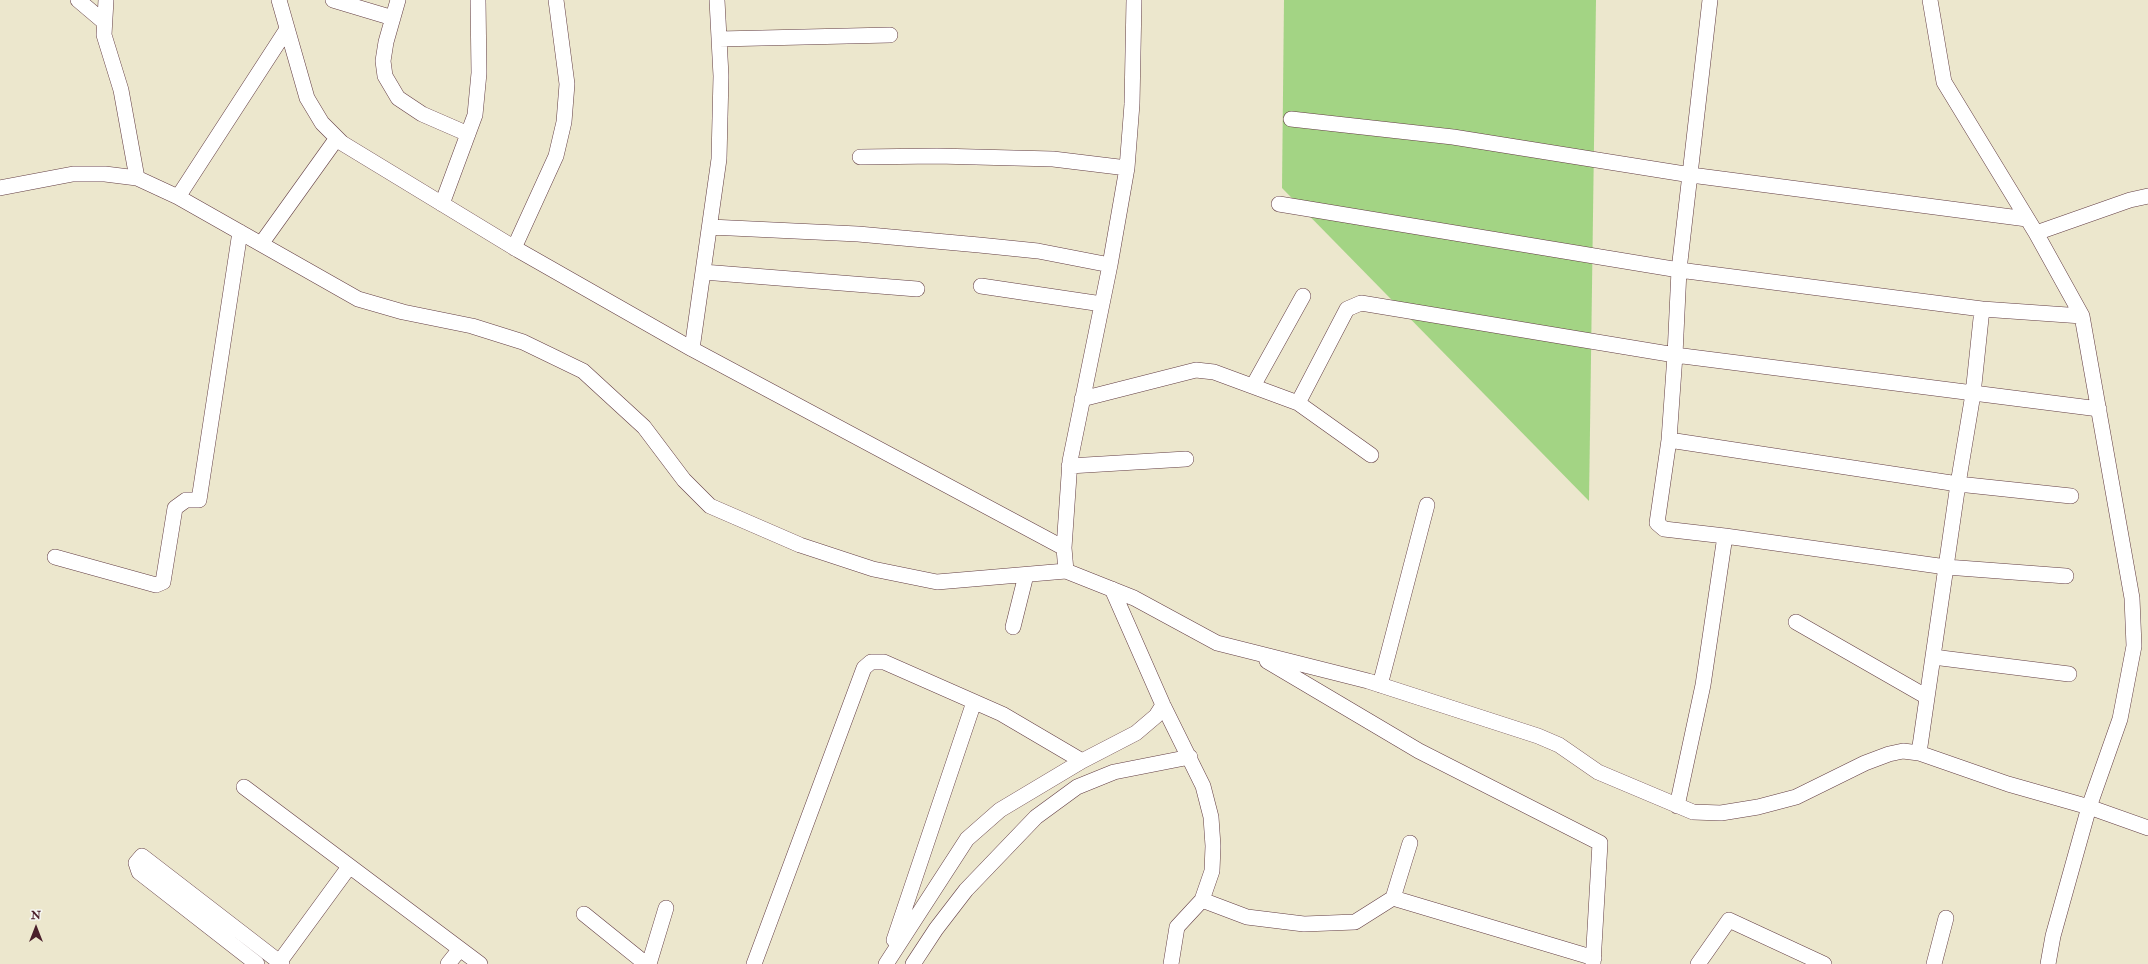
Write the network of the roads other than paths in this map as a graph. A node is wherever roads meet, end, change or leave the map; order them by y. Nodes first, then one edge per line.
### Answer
1 (78, 0) edge
2 (106, 0) edge
3 (279, 0) edge
4 (333, 0) edge
5 (398, 0) edge
6 (478, 0) edge
7 (556, 0) edge
8 (716, 0) edge
9 (1134, 0) edge
10 (1710, 0) edge
11 (1930, 0) edge
12 (393, 18) junction
13 (104, 22) junction
14 (287, 29) junction
15 (890, 35) dead end
16 (719, 39) junction
17 (1291, 118) dead end
18 (468, 134) junction
19 (337, 138) junction
20 (860, 157) dead end
21 (1127, 168) junction
22 (1691, 175) junction
23 (137, 178) junction
24 (0, 188) edge
25 (2148, 196) edge
26 (178, 197) junction
27 (442, 204) junction
28 (1279, 204) dead end
29 (2027, 219) junction
30 (710, 227) junction
31 (240, 232) junction
32 (2036, 233) junction
33 (261, 244) junction
34 (514, 248) junction
35 (1110, 265) junction
36 (1679, 270) junction
37 (703, 272) junction
38 (981, 286) dead end
39 (917, 289) dead end
40 (1303, 296) dead end
41 (1102, 304) junction
42 (1982, 309) junction
43 (2082, 316) junction
44 (692, 349) junction
45 (1675, 355) junction
46 (1253, 386) junction
47 (1973, 394) junction
48 (1082, 399) junction
49 (1298, 402) junction
50 (2099, 409) junction
51 (1668, 440) junction
52 (1371, 455) dead end
53 (1186, 459) dead end
54 (1069, 466) junction
55 (1958, 484) junction
56 (2071, 496) dead end
57 (1427, 505) dead end
58 (1724, 536) junction
59 (1064, 548) junction
60 (55, 558) dead end
61 (1946, 566) junction
62 (1066, 571) junction
63 (1026, 575) junction
64 (2066, 576) dead end
65 (1112, 589) junction
66 (1796, 622) dead end
67 (1013, 626) dead end
68 (1252, 652) junction
69 (1933, 657) junction
70 (2069, 674) dead end
71 (1380, 685) junction
72 (1927, 697) junction
73 (974, 702) junction
74 (1163, 705) junction
75 (1919, 753) junction
76 (1190, 757) junction
77 (1082, 761) junction
78 (244, 787) dead end
79 (1677, 806) junction
80 (2089, 807) junction
81 (2148, 828) edge
82 (1410, 843) dead end
83 (349, 867) junction
84 (1393, 898) junction
85 (1202, 900) junction
86 (666, 908) dead end
87 (584, 914) dead end
88 (1946, 918) dead end
89 (460, 949) junction
90 (1594, 961) edge
91 (886, 962) edge
92 (280, 963) edge
93 (256, 964) edge
94 (448, 964) edge
95 (480, 964) edge
96 (647, 964) edge
97 (754, 964) edge
98 (913, 964) edge
99 (1171, 964) edge
100 (1698, 964) edge
101 (1824, 964) edge
102 (1934, 964) edge
103 (2048, 964) edge

1 - 13 street
2 - 13 street
3 - 14 street
4 - 12 street
5 - 12 street
6 - 18 street
7 - 34 street
8 - 16 street
9 - 21 street
10 - 22 street
11 - 29 street
12 - 18 street
13 - 23 street
14 - 19 street
14 - 26 street
15 - 16 street
16 - 30 street
17 - 22 street
18 - 27 street
19 - 27 street
19 - 33 street
20 - 21 street
21 - 35 street
22 - 29 street
22 - 36 street
23 - 24 street
23 - 26 street
25 - 32 street
26 - 31 street
27 - 34 street
28 - 36 street
29 - 32 street
30 - 35 street
30 - 37 street
31 - 33 street
31 - 60 street
32 - 43 street
33 - 63 street
34 - 44 street
35 - 41 street
36 - 42 street
36 - 45 street
37 - 39 street
37 - 44 street
38 - 41 street
40 - 46 street
41 - 48 street
42 - 43 street
42 - 47 street
43 - 50 street
44 - 59 street
45 - 47 street
45 - 49 street
45 - 51 street
46 - 48 street
46 - 49 street
47 - 50 street
47 - 55 street
48 - 54 street
49 - 52 street
50 - 80 street
51 - 55 street
51 - 58 street
53 - 54 street
54 - 59 street
55 - 56 street
55 - 61 street
57 - 71 street
58 - 61 street
58 - 79 street
59 - 62 street
61 - 64 street
61 - 69 street
62 - 63 street
62 - 65 street
63 - 67 street
65 - 68 street
65 - 74 street
66 - 72 street
68 - 71 street
68 - 90 street
69 - 70 street
69 - 72 street
71 - 79 street
72 - 75 street
73 - 77 street
73 - 91 street
73 - 97 street
74 - 76 street
74 - 77 street
75 - 79 street
75 - 80 street
76 - 85 street
76 - 98 street
77 - 91 street
78 - 83 street
80 - 81 street
80 - 103 street
82 - 84 street
83 - 89 street
83 - 92 street
84 - 85 street
84 - 90 street
85 - 99 street
86 - 96 street
87 - 96 street
88 - 102 street
89 - 94 street
89 - 95 street
92 - 93 street
100 - 101 street

